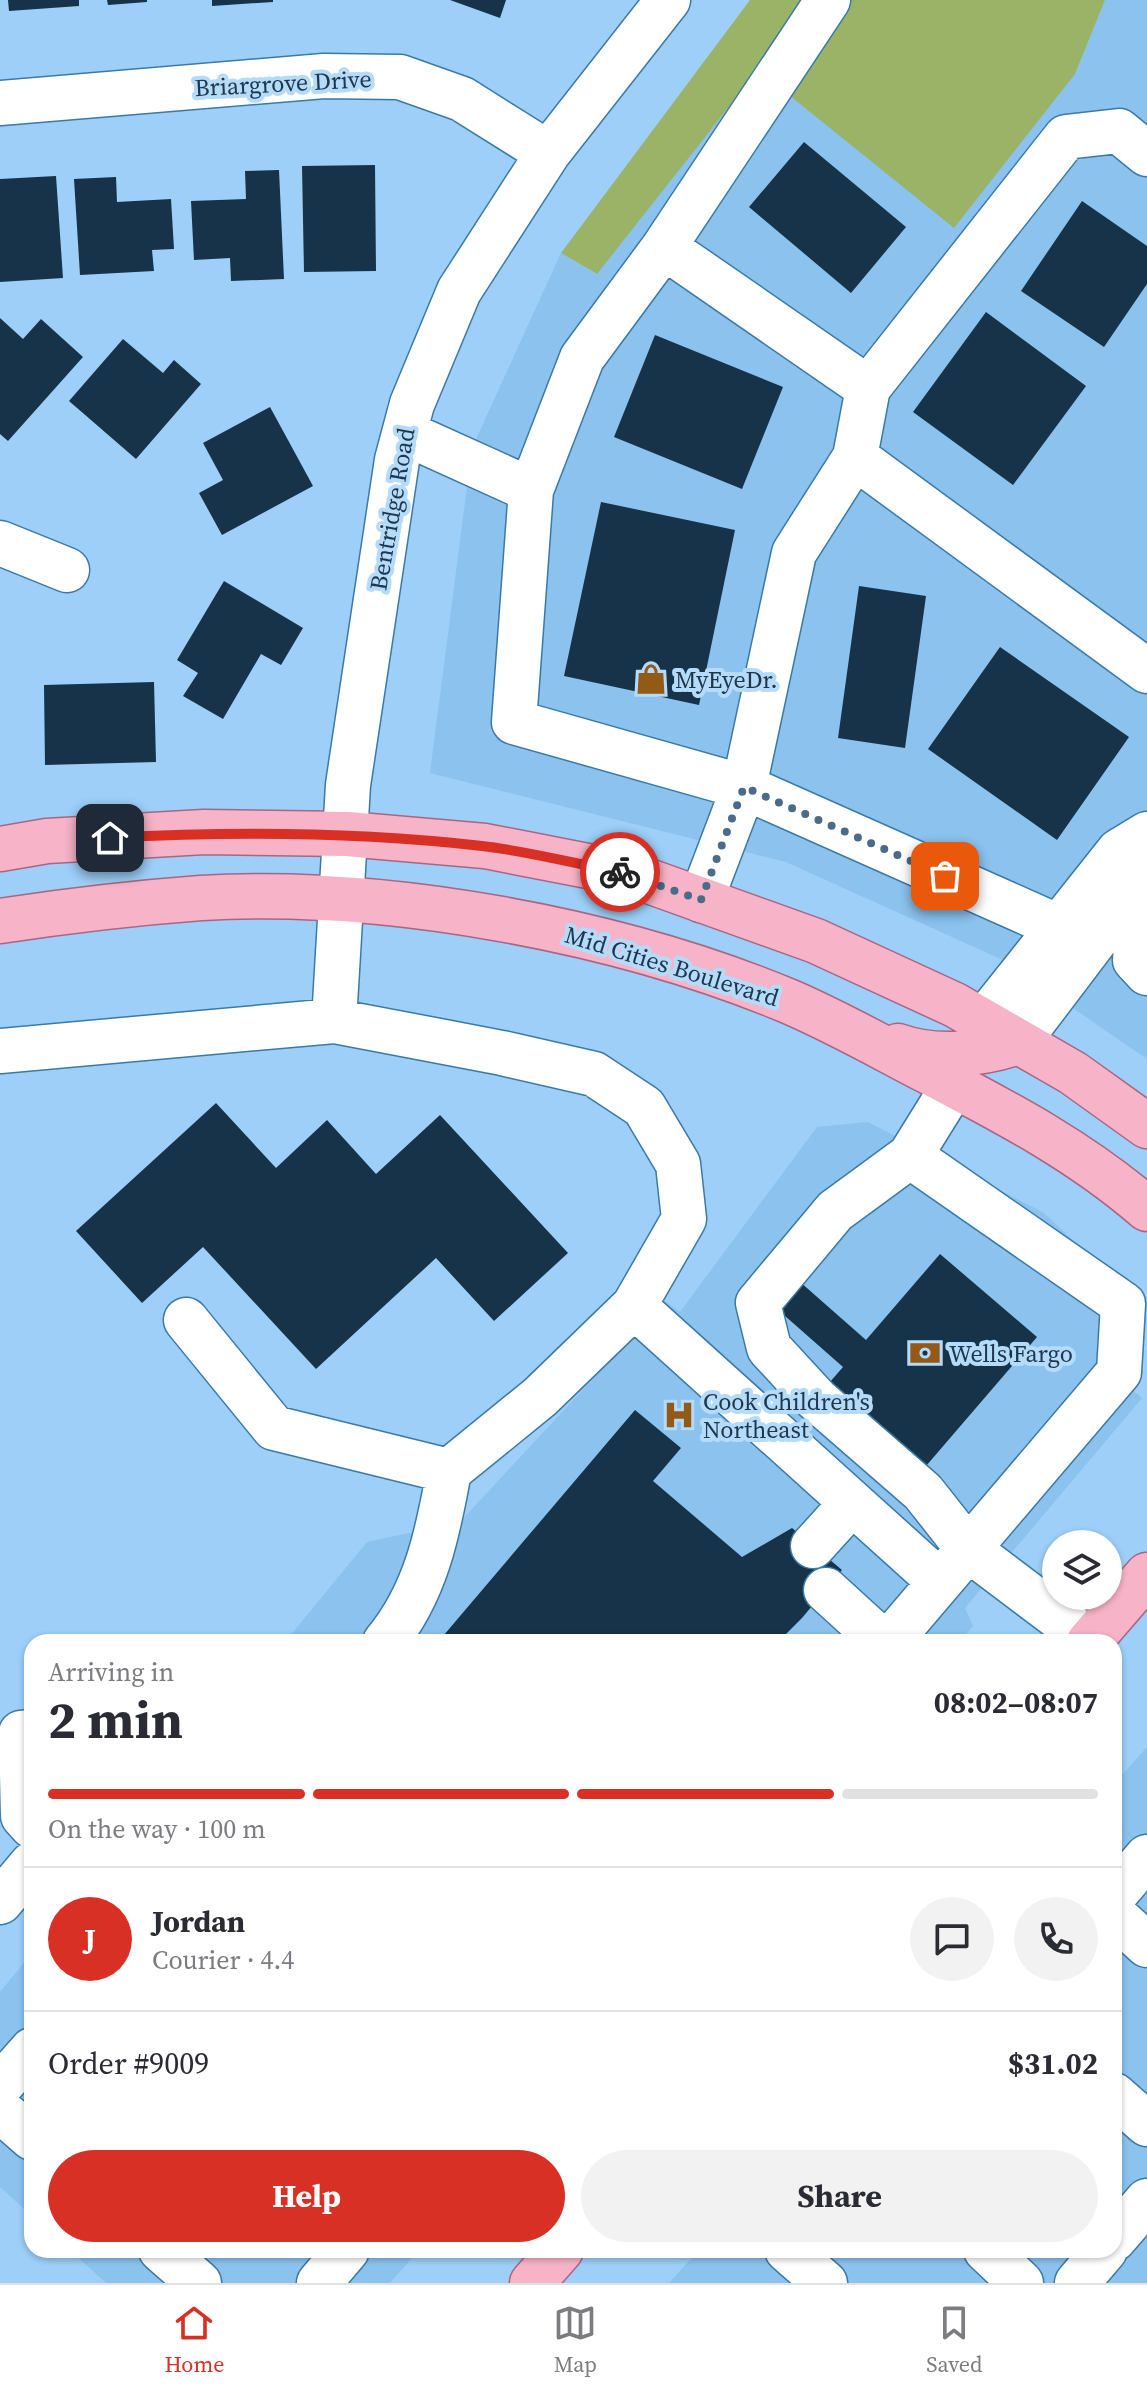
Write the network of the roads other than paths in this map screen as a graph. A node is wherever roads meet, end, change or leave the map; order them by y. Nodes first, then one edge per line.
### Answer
1 (668, 0) edge
2 (828, 0) edge
3 (0, 103) edge
4 (548, 153) junction
5 (1147, 154) edge
6 (664, 247) junction
7 (868, 388) junction
8 (405, 433) junction
9 (855, 457) junction
10 (531, 490) junction
11 (0, 543) edge
12 (67, 570) dead end
13 (1147, 671) edge
14 (744, 787) junction
15 (347, 834) junction
16 (1147, 834) edge
17 (1147, 843) edge
18 (0, 849) edge
19 (341, 900) junction
20 (701, 900) junction
21 (1147, 918) edge
22 (0, 921) edge
23 (1059, 927) junction
24 (1147, 973) edge
25 (334, 1021) junction
26 (840, 1025) junction
27 (1000, 1032) junction
28 (0, 1051) edge
29 (954, 1085) junction
30 (1147, 1126) edge
31 (910, 1156) junction
32 (1147, 1209) edge
33 (634, 1306) junction
34 (186, 1320) dead end
35 (449, 1471) junction
36 (852, 1503) junction
37 (813, 1546) dead end
38 (968, 1549) junction
39 (1147, 1575) edge
40 (940, 1582) junction
41 (826, 1590) dead end
42 (391, 1634) edge
43 (874, 1634) edge
44 (896, 1634) edge
45 (1079, 1634) edge
46 (1096, 1634) edge
47 (24, 1733) edge
48 (24, 1817) edge
49 (1147, 1857) edge
50 (24, 1874) edge
51 (1122, 1886) edge
52 (0, 1902) edge
53 (1122, 1922) edge
54 (1147, 1945) edge
55 (24, 2059) edge
56 (0, 2086) edge
57 (1122, 2102) edge
58 (0, 2110) edge
59 (1147, 2124) edge
60 (24, 2131) edge
61 (1147, 2201) edge
62 (1122, 2230) edge
63 (170, 2258) edge
64 (340, 2258) edge
65 (554, 2258) edge
66 (796, 2258) edge
67 (994, 2258) edge
68 (1098, 2258) edge
69 (199, 2283) edge
70 (319, 2283) edge
71 (532, 2283) edge
72 (825, 2283) edge
73 (1021, 2283) edge
74 (1077, 2283) edge

1 - 4 street, Bentridge Road
2 - 6 street
3 - 4 street, Briargrove Drive
4 - 8 street, Bentridge Road
5 - 7 street
6 - 7 street
6 - 10 street
7 - 9 street
8 - 10 street
8 - 15 street, Bentridge Road
9 - 13 street
9 - 14 street
10 - 14 street
11 - 12 street
14 - 20 street
14 - 23 street
15 - 18 main road
15 - 19 street, Bentridge Road
15 - 20 main road
16 - 23 street
17 - 27 street
19 - 22 main road, Mid Cities Boulevard
19 - 25 street, Bentridge Road
19 - 26 main road, Mid Cities Boulevard
20 - 27 main road
21 - 24 street
23 - 27 street
25 - 28 street
25 - 33 street
26 - 27 main road
26 - 29 main road, Mid Cities Boulevard
27 - 30 main road
29 - 31 street
29 - 32 main road, Mid Cities Boulevard
31 - 38 street
31 - 38 street
33 - 35 street
33 - 36 street
34 - 35 street
35 - 42 street
36 - 37 street
36 - 40 street
38 - 40 street
38 - 45 street
39 - 46 main road
40 - 44 street
41 - 43 street
47 - 48 street
49 - 51 street
50 - 52 street
53 - 54 street
55 - 56 street
57 - 59 street
58 - 60 street
61 - 62 street
63 - 69 street
64 - 70 street
65 - 71 main road
66 - 72 street
67 - 73 street
68 - 74 street

